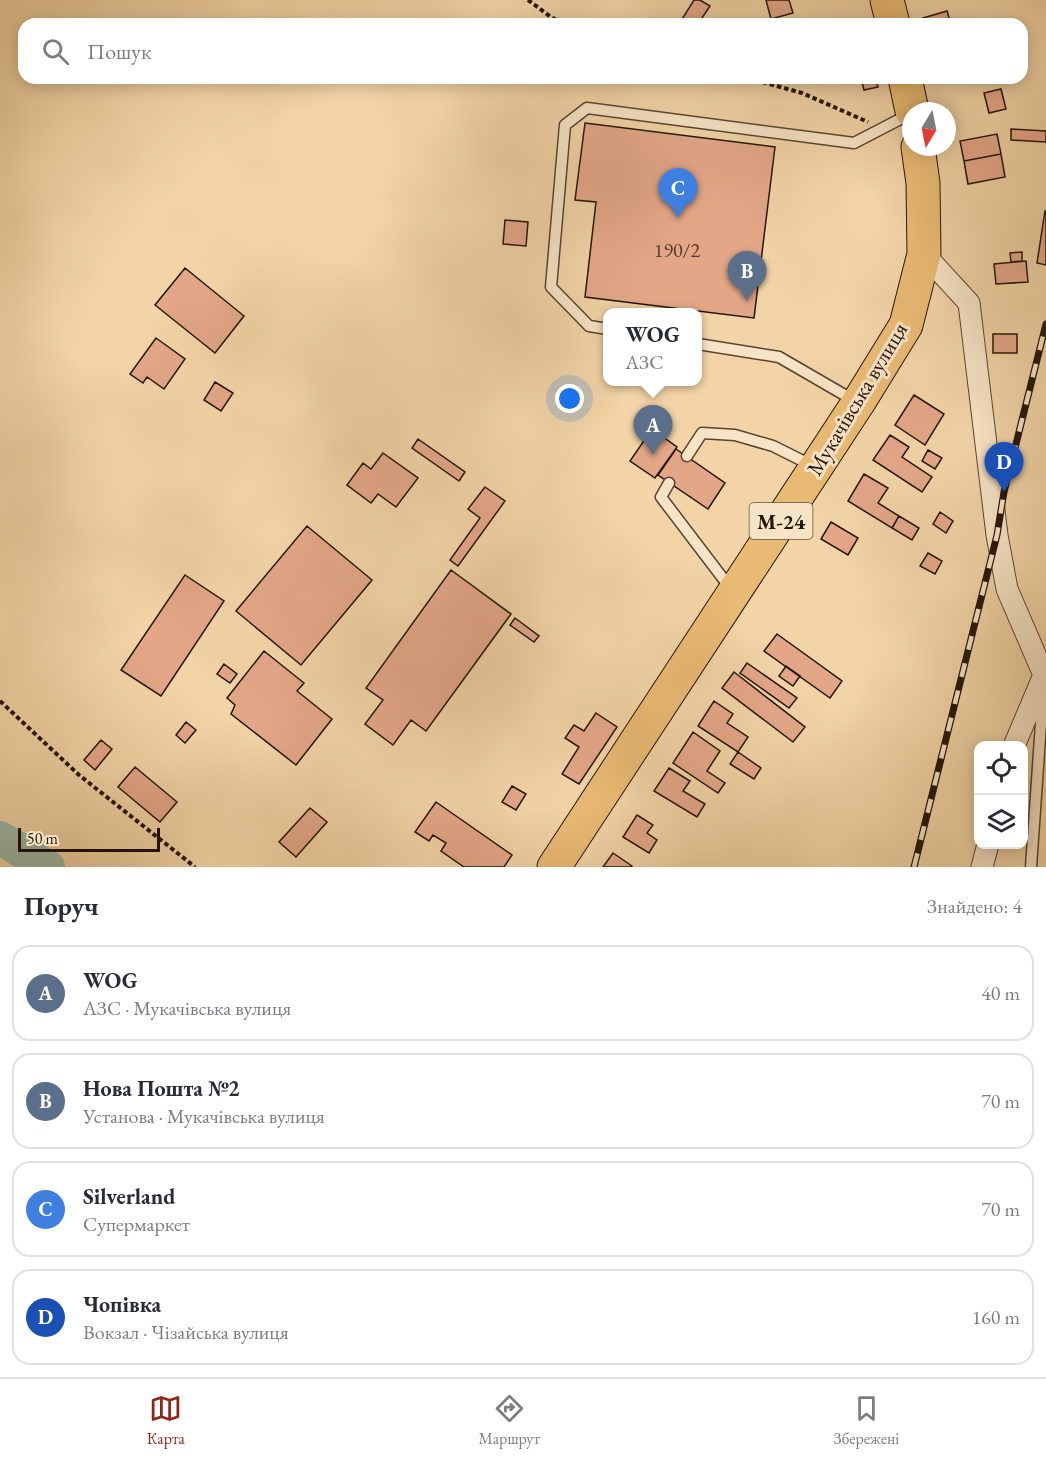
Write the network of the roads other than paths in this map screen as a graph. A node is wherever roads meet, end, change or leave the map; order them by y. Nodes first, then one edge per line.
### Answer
1 (887, 0) edge
2 (892, 18) edge
3 (906, 84) edge
4 (910, 102) edge
5 (902, 118) edge
6 (919, 156) edge
7 (924, 254) junction
8 (603, 328) edge
9 (702, 345) edge
10 (858, 403) junction
11 (687, 456) dead end
12 (816, 468) junction
13 (669, 483) dead end
14 (734, 593) junction
15 (1045, 679) edge
16 (1016, 741) edge
17 (987, 849) edge
18 (554, 867) edge
19 (982, 867) edge
20 (1031, 867) edge

1 - 2 highway
3 - 4 highway
5 - 8 lane
6 - 7 highway, Мукачівська вулиця / М-24
7 - 10 highway, Мукачівська вулиця / М-24
7 - 15 street
9 - 10 lane
10 - 12 highway, Мукачівська вулиця / М-24
11 - 12 lane
12 - 14 highway, Мукачівська вулиця / М-24
13 - 14 lane
14 - 18 highway, Мукачівська вулиця / М-24
15 - 16 street
15 - 20 lane
17 - 19 street

